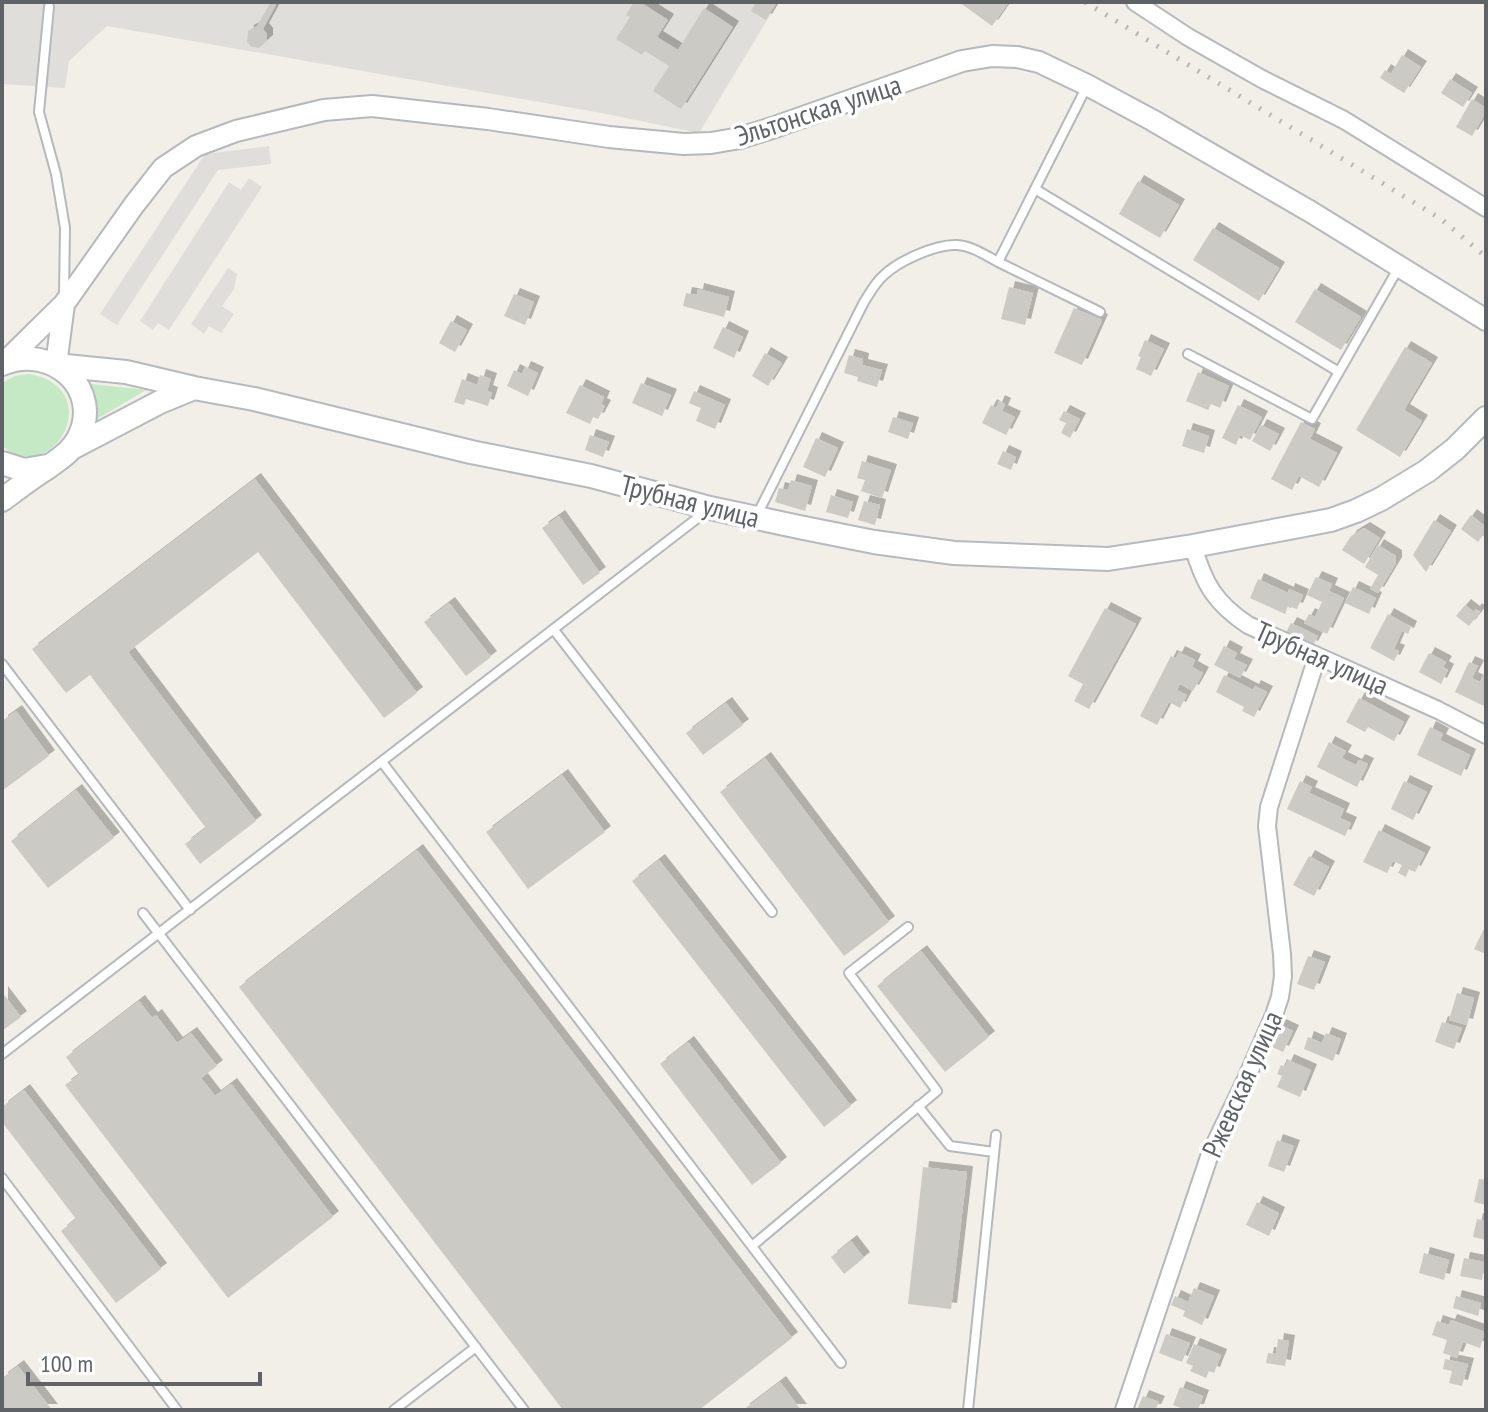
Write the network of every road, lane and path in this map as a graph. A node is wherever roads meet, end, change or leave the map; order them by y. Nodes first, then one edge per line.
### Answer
1 (1135, 2) edge
2 (49, 7) dead end
3 (1087, 85) junction
4 (1035, 189) junction
5 (1486, 208) edge
6 (998, 262) junction
7 (1399, 267) junction
8 (64, 304) junction
9 (1100, 312) dead end
10 (1486, 320) edge
11 (1188, 354) dead end
12 (3, 363) edge
13 (56, 365) junction
14 (1339, 372) junction
15 (194, 388) junction
16 (1486, 418) edge
17 (72, 448) junction
18 (2, 463) edge
19 (49, 466) junction
20 (2, 500) edge
21 (710, 508) junction
22 (756, 518) junction
23 (1193, 546) junction
24 (554, 630) junction
25 (1317, 657) junction
26 (2, 664) edge
27 (1486, 735) edge
28 (382, 762) junction
29 (190, 910) junction
30 (772, 912) dead end
31 (143, 913) dead end
32 (908, 927) dead end
33 (159, 934) junction
34 (2, 1054) edge
35 (918, 1106) junction
36 (996, 1135) dead end
37 (994, 1152) junction
38 (2, 1178) edge
39 (752, 1246) junction
40 (476, 1347) junction
41 (841, 1363) dead end
42 (177, 1410) edge
43 (394, 1410) edge
44 (524, 1410) edge
45 (968, 1410) edge
46 (1124, 1410) edge

1 - 5 street
2 - 8 lane
3 - 4 lane
3 - 7 street, Эльтонская улица
3 - 8 street, Эльтонская улица
4 - 6 lane
4 - 14 lane
6 - 9 lane
6 - 22 lane
7 - 10 street, Эльтонская улица
7 - 14 lane
8 - 12 street, Эльтонская улица
8 - 13 street
11 - 14 lane
12 - 13 main road, Трубная улица
13 - 15 main road, Трубная улица
13 - 17 main road
15 - 17 main road
15 - 21 main road, Трубная улица
16 - 23 main road, Трубная улица
17 - 19 main road
18 - 19 main road
19 - 20 main road
21 - 22 main road, Трубная улица
21 - 24 lane
22 - 23 main road, Трубная улица
23 - 25 street, Трубная улица
24 - 28 lane
24 - 30 lane
25 - 27 street, Трубная улица
25 - 46 street, Ржевская улица
26 - 29 lane
28 - 29 lane
28 - 39 lane
29 - 33 lane
31 - 33 lane
32 - 35 lane
33 - 34 lane
33 - 40 lane
35 - 37 lane
35 - 39 lane
36 - 37 lane
37 - 45 lane
38 - 42 lane
39 - 41 lane
40 - 43 lane
40 - 44 lane

